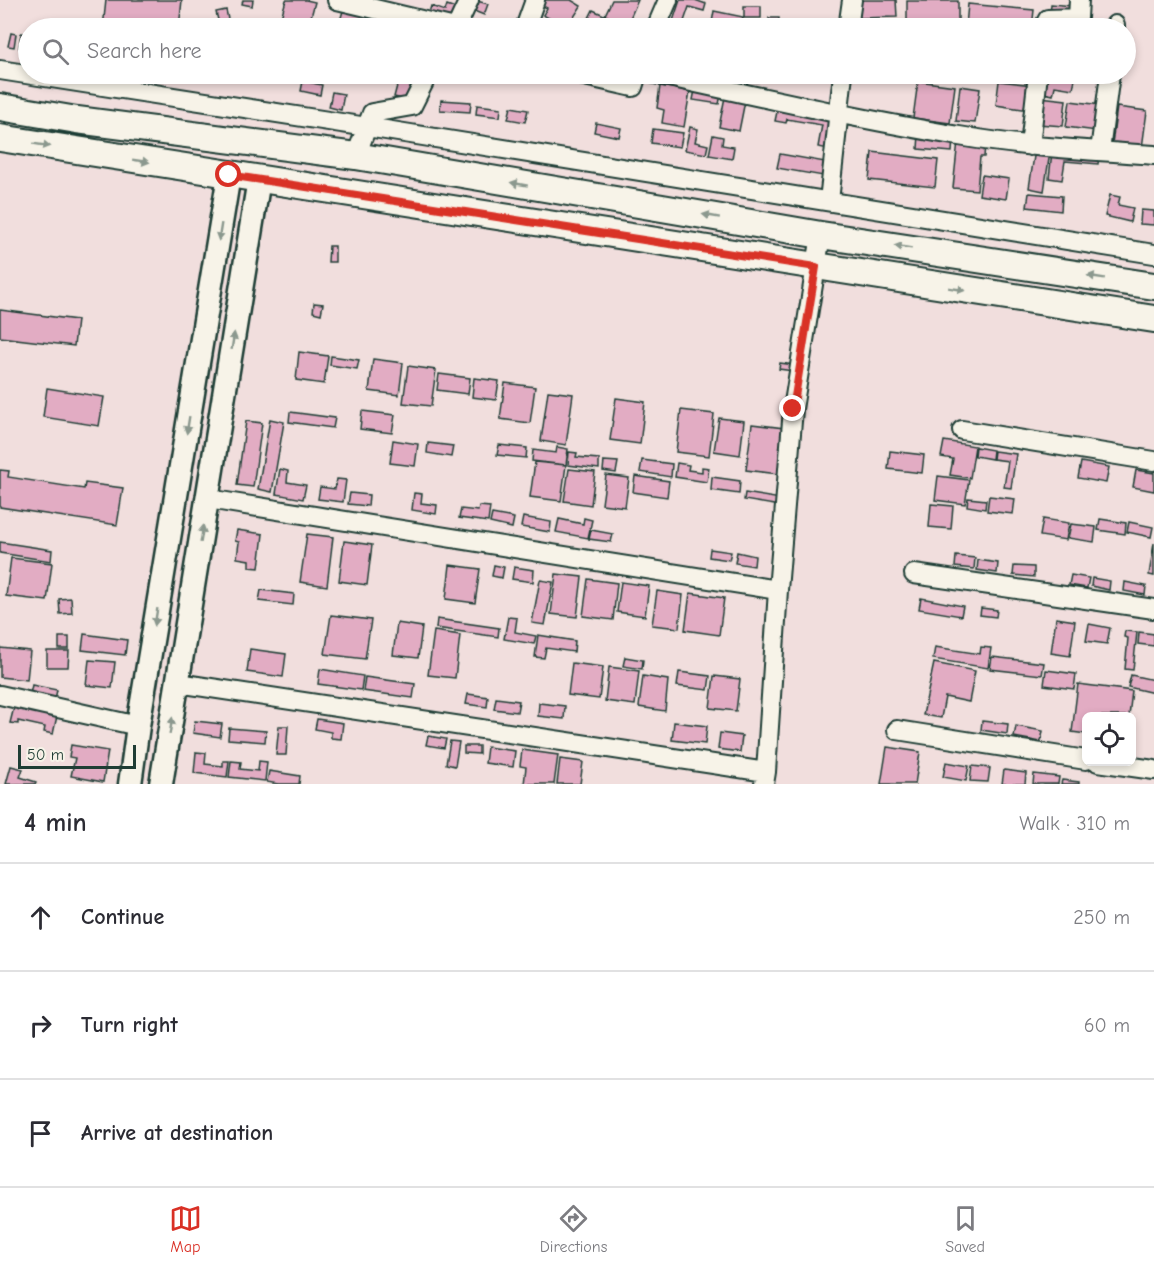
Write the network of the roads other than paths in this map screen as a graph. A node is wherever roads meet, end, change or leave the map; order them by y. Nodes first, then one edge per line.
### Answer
1 (337, 0) edge
2 (469, 0) edge
3 (535, 0) edge
4 (668, 0) edge
5 (852, 0) edge
6 (1079, 0) edge
7 (414, 18) edge
8 (461, 18) edge
9 (529, 18) edge
10 (660, 18) edge
11 (849, 18) edge
12 (1078, 18) edge
13 (0, 70) edge
14 (18, 73) edge
15 (90, 84) edge
16 (423, 84) edge
17 (620, 84) edge
18 (634, 84) edge
19 (701, 84) edge
20 (842, 84) edge
21 (1037, 84) edge
22 (1109, 84) edge
23 (0, 107) edge
24 (838, 114) junction
25 (366, 127) junction
26 (0, 138) edge
27 (1030, 146) junction
28 (1100, 151) junction
29 (1154, 155) edge
30 (356, 156) junction
31 (229, 175) junction
32 (259, 179) junction
33 (828, 201) junction
34 (821, 235) junction
35 (1154, 254) edge
36 (816, 267) junction
37 (1154, 286) edge
38 (1154, 319) edge
39 (962, 430) dead end
40 (1154, 461) edge
41 (208, 499) junction
42 (914, 573) dead end
43 (778, 590) junction
44 (1154, 609) edge
45 (178, 683) junction
46 (0, 695) edge
47 (138, 726) junction
48 (897, 730) dead end
49 (1082, 759) edge
50 (1126, 766) edge
51 (1154, 770) edge
52 (765, 778) edge
53 (130, 784) edge
54 (161, 784) edge

1 - 7 street
2 - 8 street
3 - 9 street
4 - 10 street
5 - 11 street
6 - 12 street
13 - 14 street
15 - 25 street
16 - 25 street
17 - 18 street
19 - 24 street
20 - 24 street
21 - 27 street
22 - 28 street
23 - 30 main road
24 - 27 street
24 - 33 street
25 - 30 street
25 - 33 street
26 -> 31 main road
27 - 28 street
28 - 29 street
34 -> 30 main road
31 - 32 main road
31 -> 47 street
32 - 36 main road
41 -> 32 street
33 - 35 street
34 - 36 street
37 -> 34 main road
36 -> 38 main road
36 - 43 street
39 - 40 street
41 - 43 street
45 -> 41 street
42 - 44 street
43 - 52 street
45 - 52 street
54 -> 45 street
46 - 47 street
47 - 53 street
48 - 49 street
50 - 51 street

